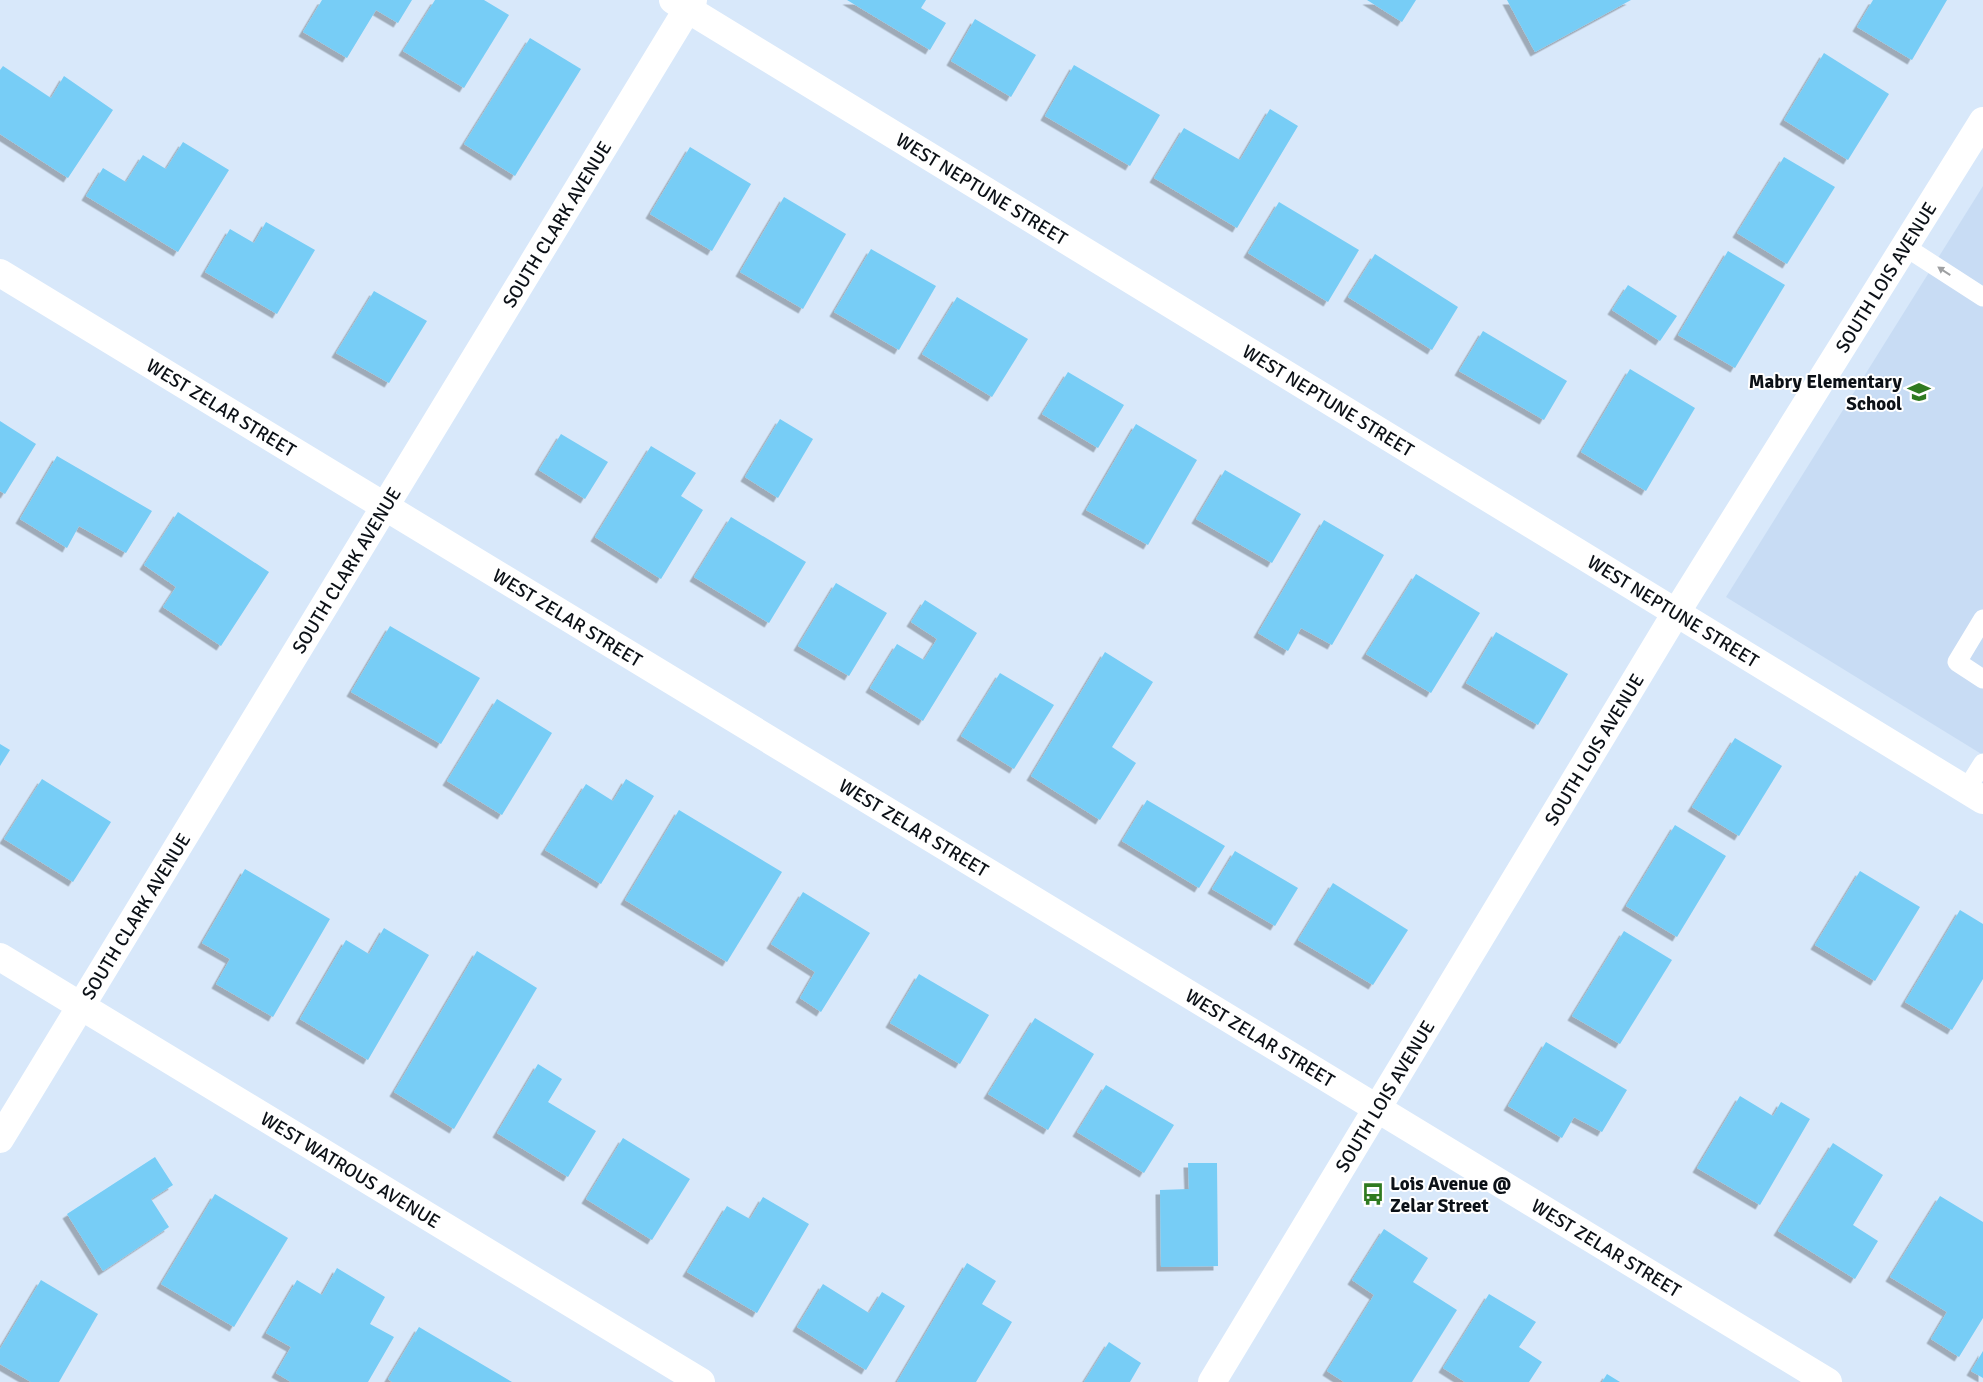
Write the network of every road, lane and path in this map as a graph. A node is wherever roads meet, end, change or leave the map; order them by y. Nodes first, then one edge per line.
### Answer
1 (684, 3) edge
2 (1983, 121) edge
3 (1904, 246) junction
4 (0, 273) edge
5 (1983, 297) edge
6 (386, 507) junction
7 (1676, 613) junction
8 (1983, 619) edge
9 (1983, 679) edge
10 (1983, 763) edge
11 (1974, 795) edge
12 (0, 957) edge
13 (81, 1007) junction
14 (1377, 1108) junction
15 (0, 1139) edge
16 (701, 1382) edge
17 (1212, 1382) edge
18 (1828, 1382) edge

1 - 6 street, SOUTH CLARK AVENUE
1 - 7 street, WEST NEPTUNE STREET
2 - 3 street, SOUTH LOIS AVENUE
5 -> 3 lane
3 - 7 street, SOUTH LOIS AVENUE
4 - 6 street, WEST ZELAR STREET
6 - 13 street, SOUTH CLARK AVENUE
6 - 14 street, WEST ZELAR STREET
7 - 11 street, WEST NEPTUNE STREET
7 - 14 street, SOUTH LOIS AVENUE
8 - 9 lane
10 - 11 lane
12 - 13 street, WEST WATROUS AVENUE
13 - 15 street, SOUTH CLARK AVENUE
13 - 16 street, WEST WATROUS AVENUE
14 - 17 street, SOUTH LOIS AVENUE
14 - 18 street, WEST ZELAR STREET

